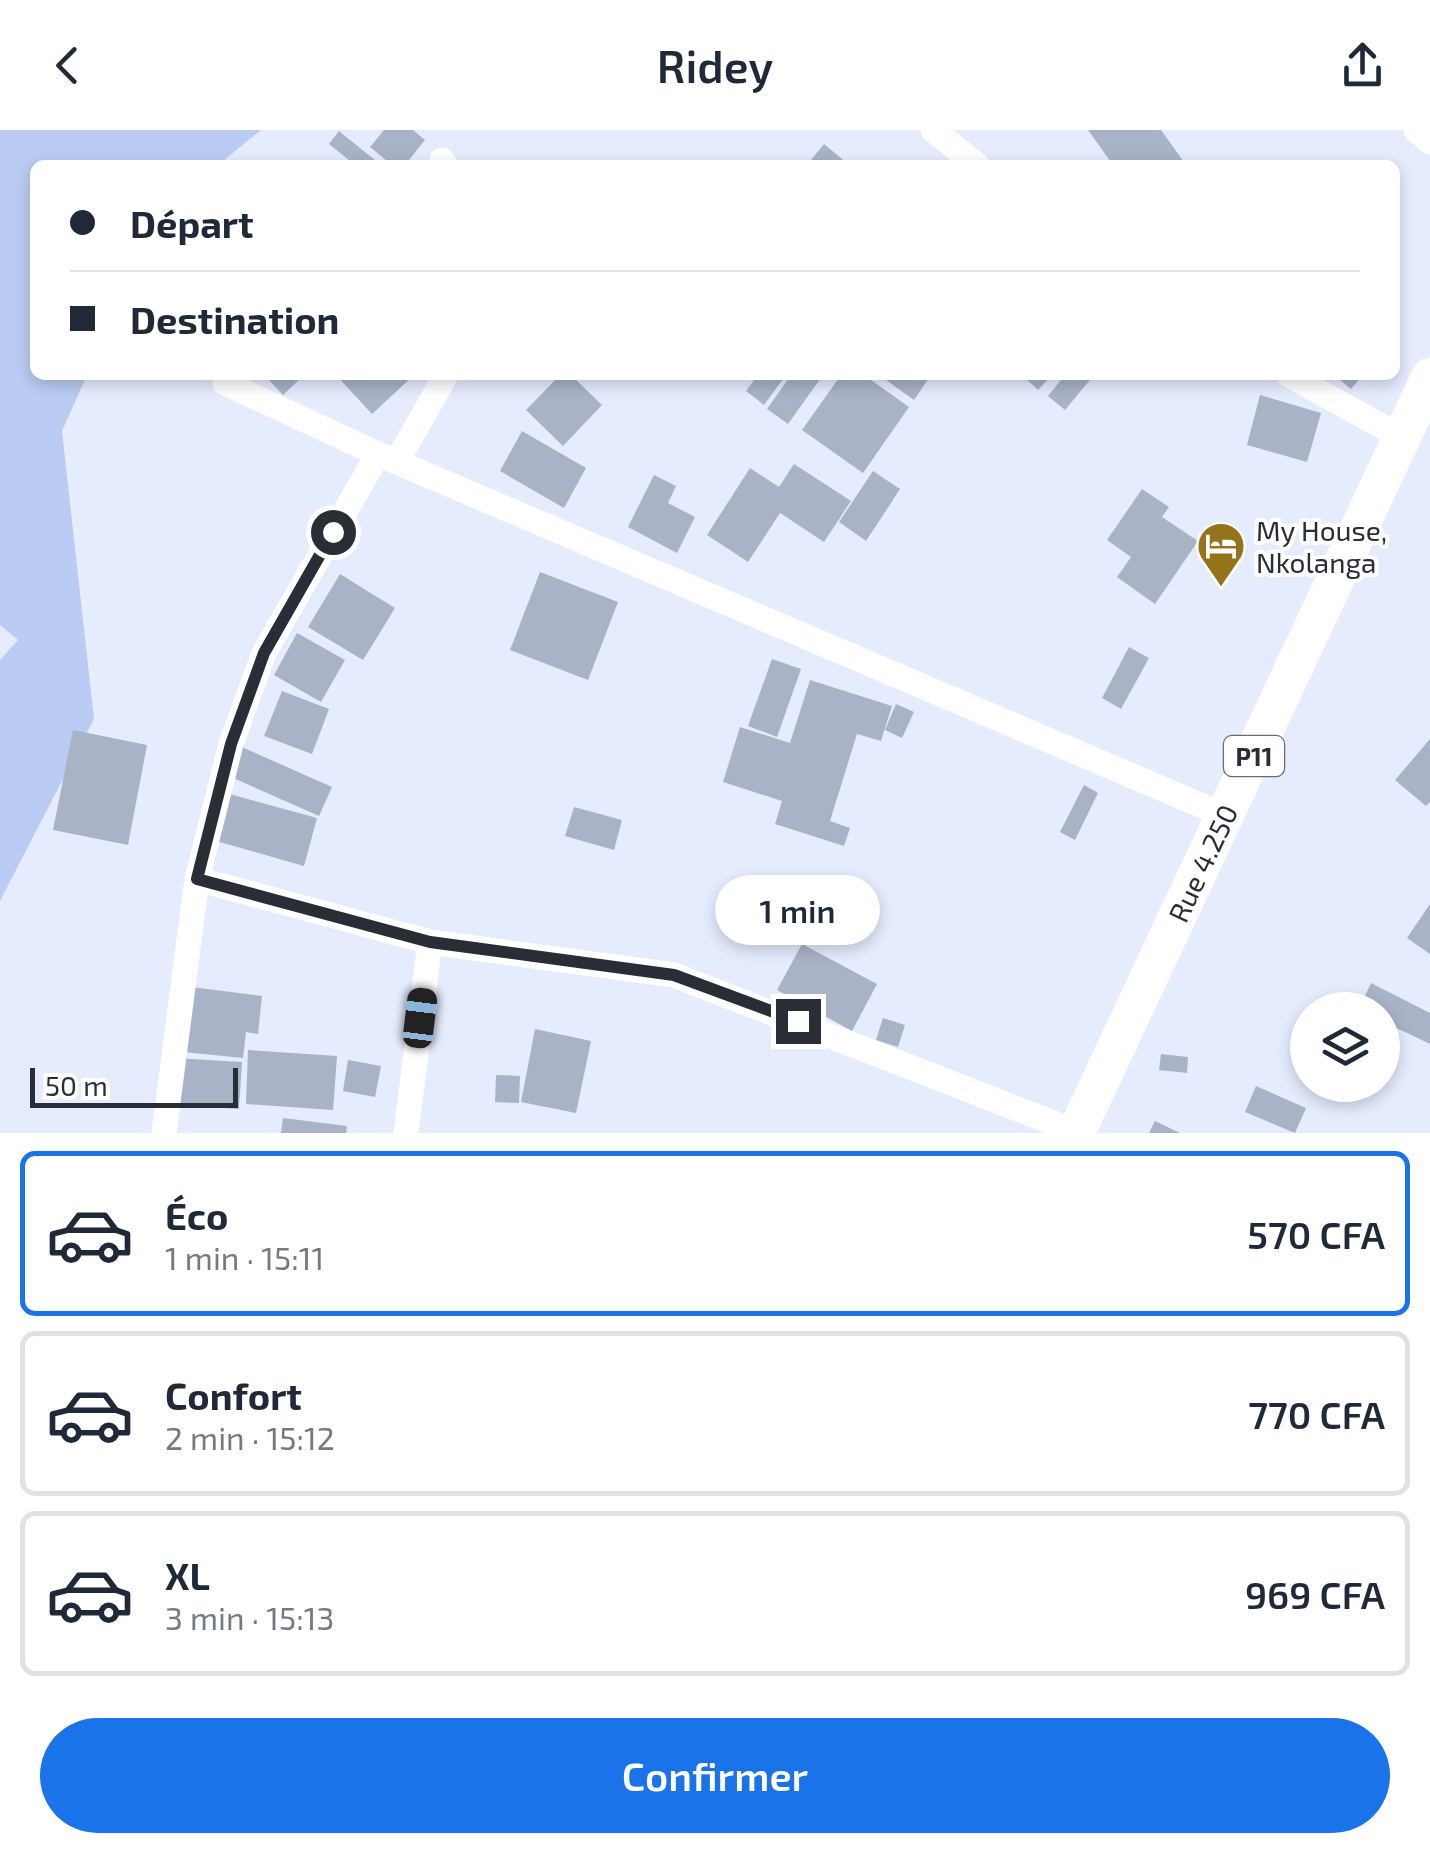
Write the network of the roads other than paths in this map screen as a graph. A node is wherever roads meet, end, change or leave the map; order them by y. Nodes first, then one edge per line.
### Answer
1 (933, 130) edge
2 (1416, 130) edge
3 (1430, 142) edge
4 (971, 160) edge
5 (1430, 378) edge
6 (443, 380) edge
7 (1298, 380) edge
8 (224, 383) dead end
9 (1401, 437) junction
10 (388, 458) junction
11 (1226, 816) junction
12 (197, 879) junction
13 (430, 942) junction
14 (164, 1133) edge
15 (406, 1133) edge
16 (1077, 1133) edge

1 - 4 street
2 - 3 street
5 - 9 main road, Rue 4.250 / P11
6 - 10 street
7 - 9 street
8 - 10 street
9 - 11 main road, Rue 4.250 / P11
10 - 11 street
10 - 12 street
11 - 16 main road, Rue 4.250 / P11
12 - 13 street
12 - 14 street
13 - 15 street
13 - 16 street

